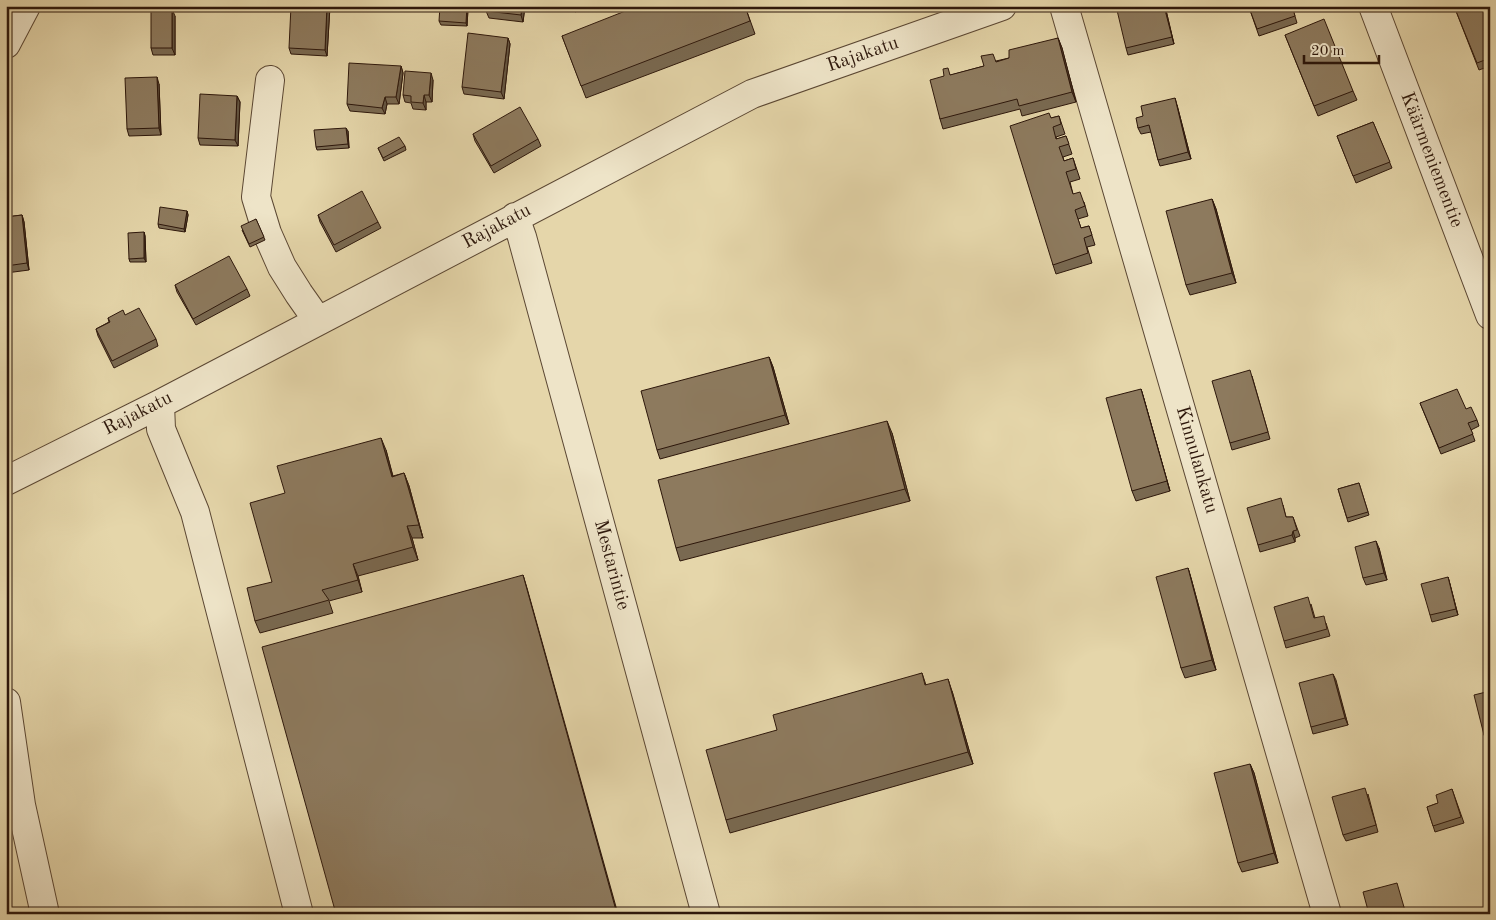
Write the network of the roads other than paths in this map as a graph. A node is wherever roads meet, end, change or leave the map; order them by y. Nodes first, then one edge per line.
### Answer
1 (26, 6) edge
2 (1002, 6) edge
3 (1064, 6) edge
4 (1373, 6) edge
5 (6, 44) edge
6 (270, 80) dead end
7 (515, 217) junction
8 (1490, 315) edge
9 (318, 321) junction
10 (160, 404) junction
11 (6, 481) edge
12 (6, 702) edge
13 (45, 914) edge
14 (299, 914) edge
15 (706, 914) edge
16 (1327, 914) edge

1 - 5 street
2 - 7 street, Rajakatu
3 - 16 street, Kinnulankatu
4 - 8 street, Käärmeniementie
6 - 9 street
7 - 9 street, Rajakatu
7 - 15 street, Mestarintie
9 - 10 street, Rajakatu
10 - 11 street, Rajakatu
10 - 14 street
12 - 13 street

